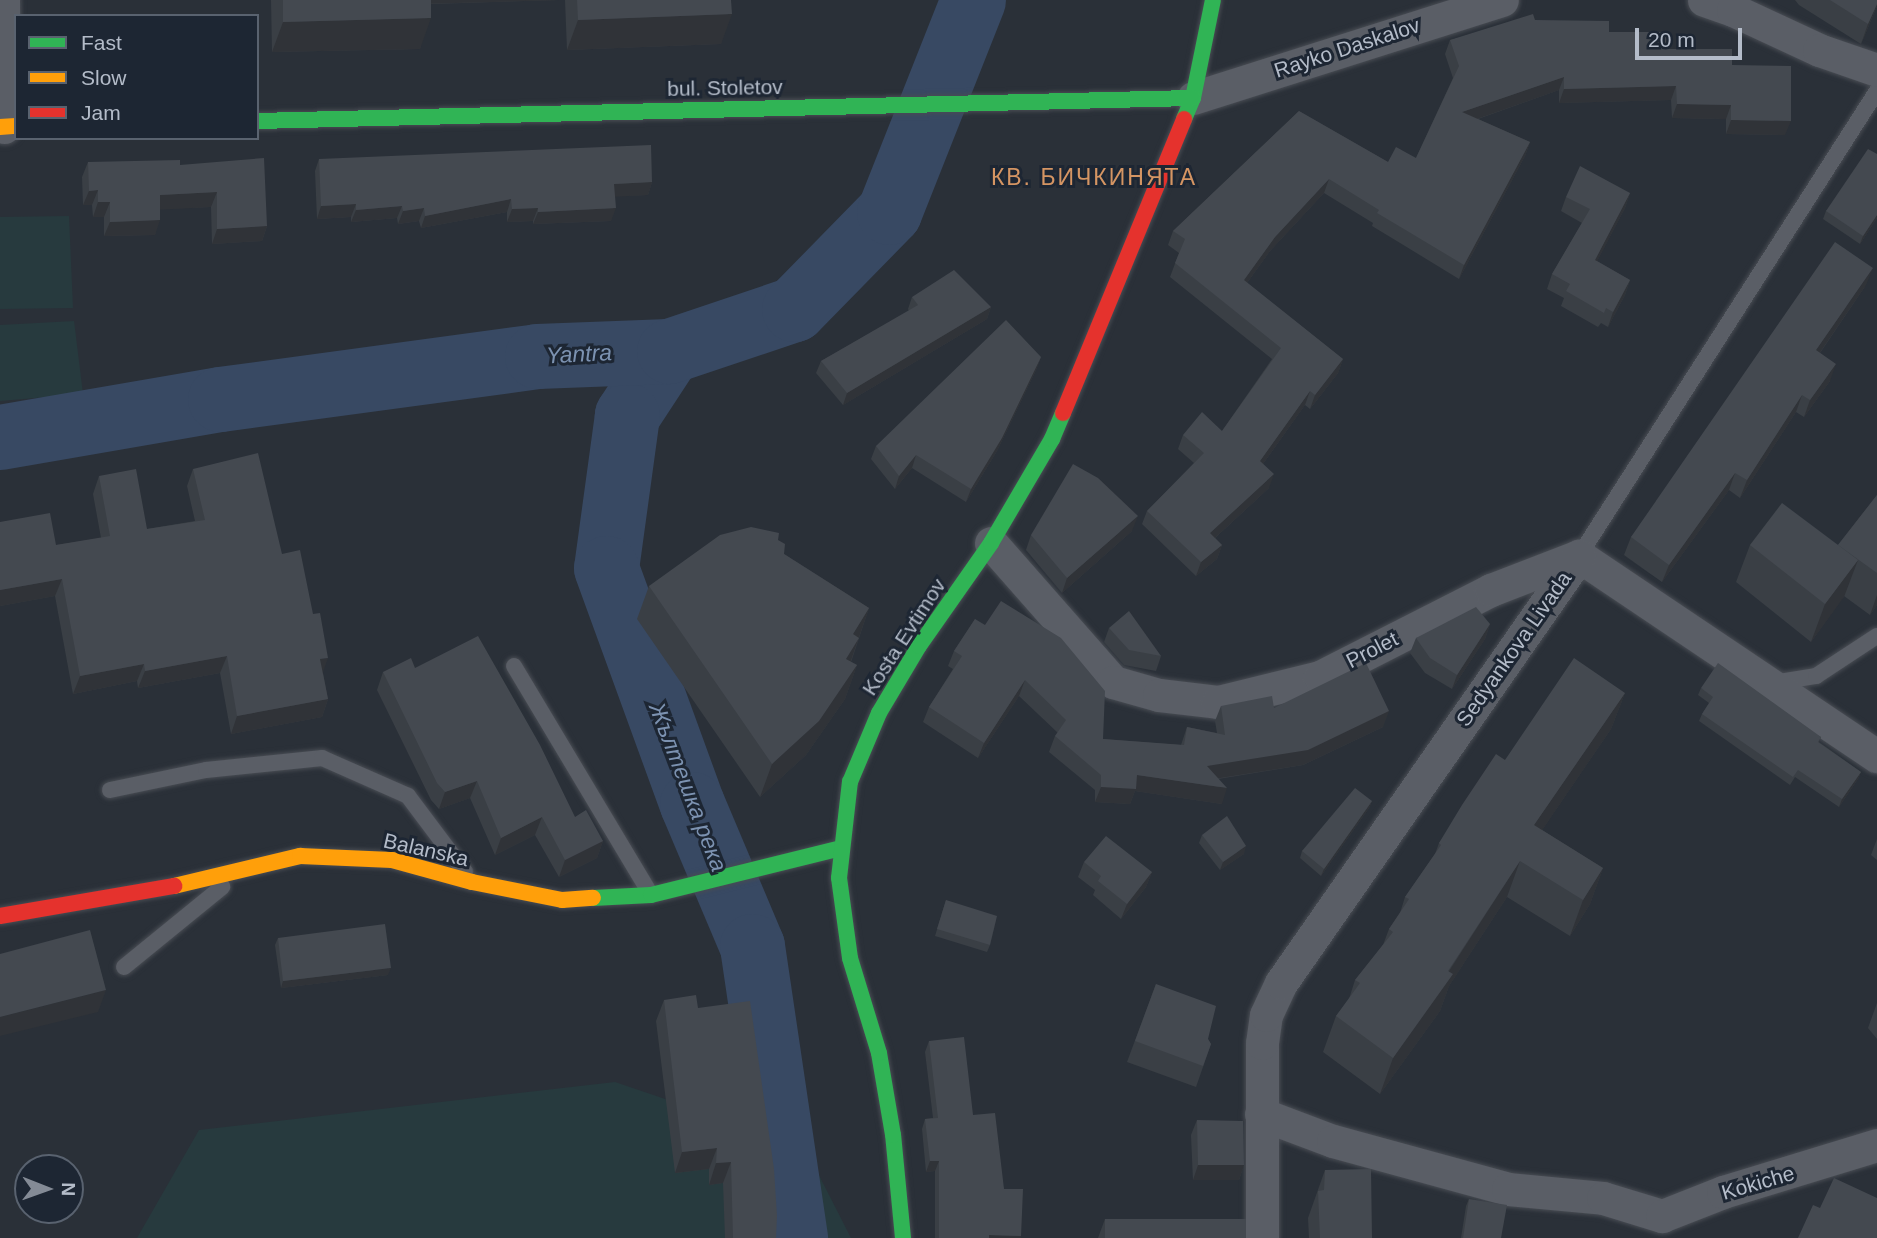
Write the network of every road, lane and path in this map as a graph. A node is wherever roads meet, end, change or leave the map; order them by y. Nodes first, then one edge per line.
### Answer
1 (3, 0) edge
2 (1213, 0) edge
3 (1502, 0) edge
4 (1704, 0) edge
5 (1877, 70) edge
6 (1877, 91) edge
7 (1193, 98) junction
8 (259, 121) edge
9 (7, 127) edge
10 (991, 543) junction
11 (1578, 556) junction
12 (1877, 636) edge
13 (514, 666) dead end
14 (1768, 684) junction
15 (1877, 756) edge
16 (110, 790) dead end
17 (841, 848) junction
18 (243, 870) junction
19 (472, 883) junction
20 (651, 895) junction
21 (0, 916) edge
22 (124, 967) dead end
23 (1261, 1114) junction
24 (1877, 1145) edge
25 (1663, 1227) edge
26 (903, 1238) edge
27 (1262, 1238) edge

1 - 9 street
2 - 7 main road, Kosta Evtimov
3 - 7 street, Rayko Daskalov
4 - 5 street
6 - 11 lane, Sedyankova Livada
7 - 8 main road, bul. Stoletov
7 - 10 main road, Kosta Evtimov
10 - 11 street, Prolet
10 - 17 main road, Kosta Evtimov
11 - 14 street
11 - 23 street, Sedyankova Livada
12 - 14 lane
13 - 20 lane
14 - 15 street
16 - 19 lane
17 - 20 main road, Balanska
17 - 26 main road, Kosta Evtimov
18 - 19 main road, Balanska
18 - 21 main road, Balanska
18 - 22 lane
19 - 20 main road, Balanska
23 - 25 street
23 - 27 street, Sedyankova Livada
24 - 25 street, Kokiche

